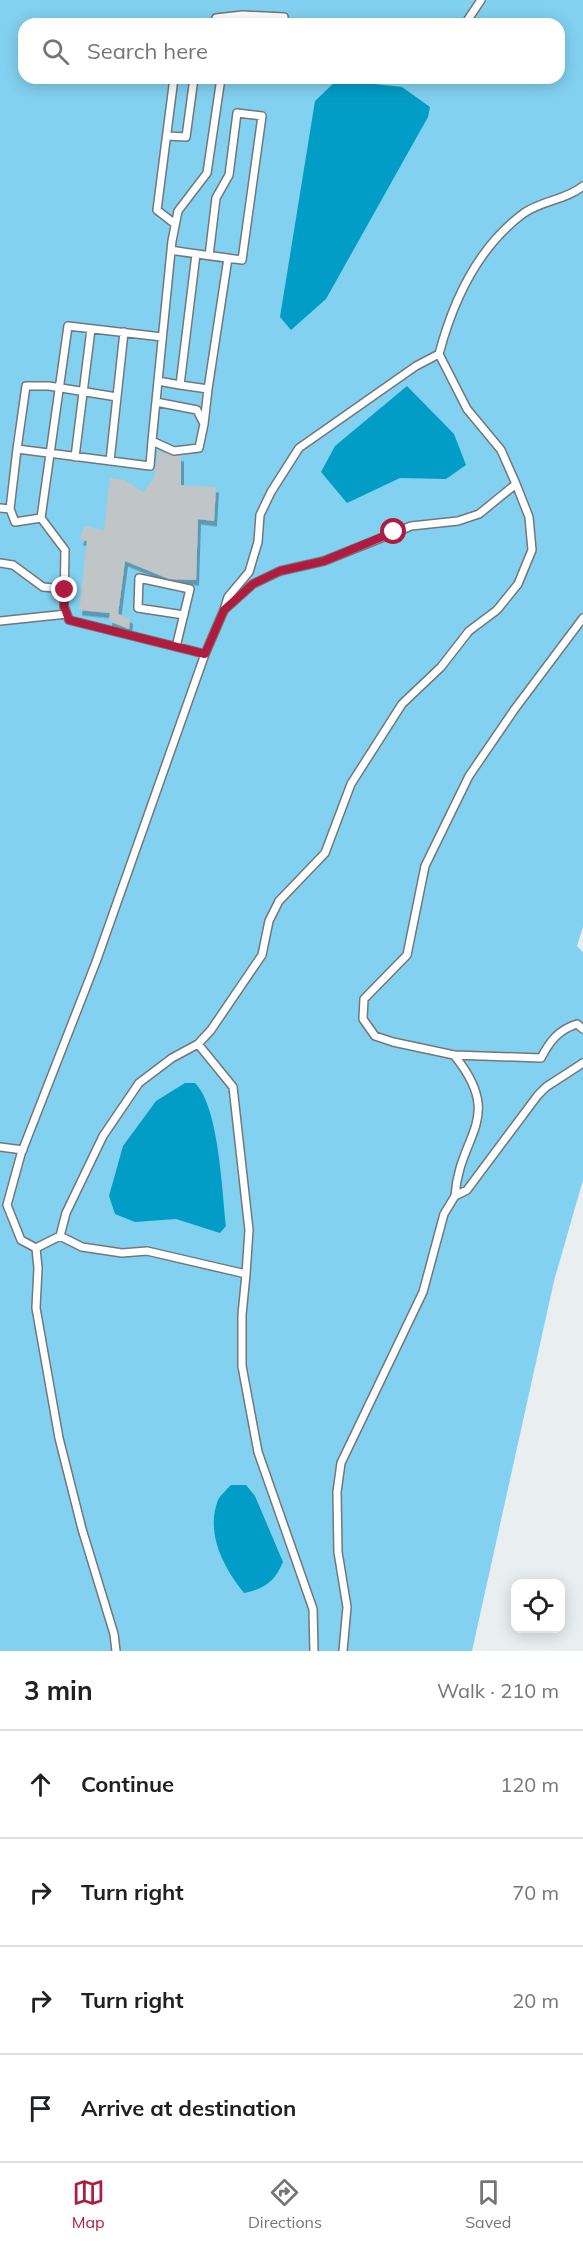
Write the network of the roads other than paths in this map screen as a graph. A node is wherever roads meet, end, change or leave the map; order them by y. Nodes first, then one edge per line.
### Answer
1 (481, 0) edge
2 (216, 18) edge
3 (285, 18) edge
4 (469, 18) edge
5 (173, 84) edge
6 (193, 84) edge
7 (220, 84) edge
8 (167, 136) junction
9 (583, 186) edge
10 (175, 224) junction
11 (171, 250) junction
12 (196, 254) junction
13 (209, 256) junction
14 (228, 258) junction
15 (91, 328) junction
16 (124, 332) junction
17 (162, 337) junction
18 (439, 354) junction
19 (158, 381) junction
20 (180, 385) junction
21 (59, 388) junction
22 (208, 389) junction
23 (83, 392) junction
24 (117, 397) junction
25 (156, 402) junction
26 (204, 424) junction
27 (152, 441) junction
28 (17, 449) junction
29 (50, 454) junction
30 (75, 457) junction
31 (110, 461) junction
32 (516, 484) junction
33 (0, 508) edge
34 (10, 509) junction
35 (41, 518) junction
36 (0, 563) edge
37 (65, 590) junction
38 (223, 613) junction
39 (67, 614) junction
40 (183, 615) junction
41 (583, 618) edge
42 (0, 621) edge
43 (176, 647) junction
44 (205, 654) junction
45 (583, 1029) edge
46 (198, 1044) junction
47 (454, 1055) junction
48 (583, 1063) edge
49 (0, 1147) edge
50 (23, 1150) junction
51 (455, 1196) junction
52 (60, 1236) junction
53 (36, 1248) junction
54 (246, 1274) junction
55 (116, 1651) edge
56 (314, 1651) edge
57 (343, 1651) edge

1 - 4 lane
2 - 3 lane
5 - 8 lane
6 - 8 lane
7 - 10 lane
8 - 10 lane
9 - 18 lane
10 - 11 lane
11 - 12 lane
11 - 17 lane
12 - 13 lane
12 - 20 lane
13 - 14 lane
13 - 14 lane
14 - 22 lane
15 - 16 lane
15 - 21 lane
15 - 23 lane
16 - 17 lane
16 - 24 lane
17 - 19 lane
18 - 32 lane
18 - 38 lane
19 - 20 lane
19 - 25 lane
20 - 22 lane
21 - 23 lane
21 - 28 lane
21 - 29 lane
22 - 26 lane
23 - 24 lane
23 - 30 lane
24 - 31 lane
25 - 26 lane
25 - 27 lane
26 - 27 lane
27 - 31 lane
28 - 29 lane
28 - 34 lane
29 - 30 lane
29 - 35 lane
30 - 31 lane
32 - 38 lane
32 - 46 lane
33 - 34 lane
34 - 35 lane
35 - 37 lane
36 - 37 lane
37 - 39 lane
38 - 44 lane
39 - 42 lane
39 - 43 lane
40 - 40 lane
40 - 43 lane
41 - 47 lane
43 - 44 lane
44 - 50 lane
45 - 47 lane
46 - 52 lane
46 - 54 lane
47 - 51 lane
48 - 51 lane
49 - 50 lane
50 - 53 lane
51 - 57 lane
52 - 53 lane
52 - 54 lane
53 - 55 lane
54 - 56 lane

